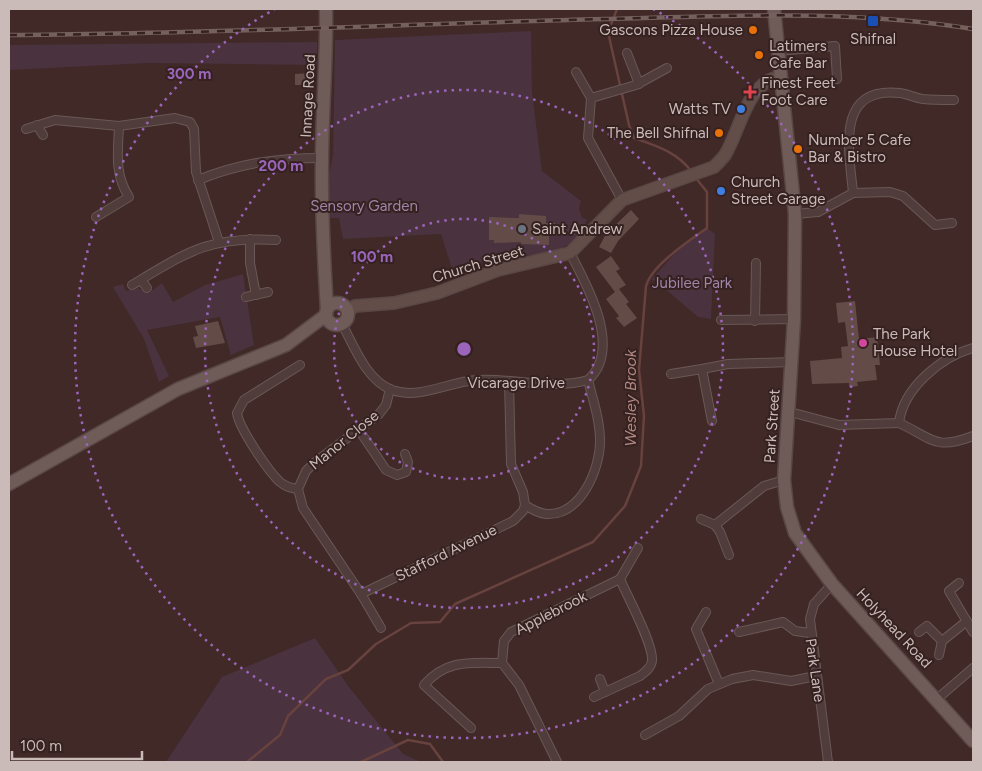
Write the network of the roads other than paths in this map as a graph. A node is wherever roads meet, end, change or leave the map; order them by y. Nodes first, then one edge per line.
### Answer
1 (326, 9) edge
2 (774, 9) edge
3 (778, 51) junction
4 (626, 53) dead end
5 (667, 68) dead end
6 (576, 72) dead end
7 (780, 77) junction
8 (836, 80) dead end
9 (639, 84) junction
10 (591, 98) junction
11 (954, 100) dead end
12 (37, 125) junction
13 (119, 126) junction
14 (26, 129) dead end
15 (43, 135) dead end
16 (322, 158) junction
17 (198, 180) junction
18 (853, 193) junction
19 (622, 200) junction
20 (795, 214) junction
21 (96, 217) dead end
22 (952, 223) dead end
23 (250, 239) junction
24 (276, 240) dead end
25 (218, 242) junction
26 (570, 253) junction
27 (756, 263) dead end
28 (141, 280) junction
29 (132, 285) dead end
30 (147, 288) dead end
31 (268, 292) dead end
32 (256, 295) junction
33 (246, 297) dead end
34 (335, 310) junction
35 (794, 319) junction
36 (721, 320) dead end
37 (755, 321) junction
38 (342, 324) junction
39 (973, 348) edge
40 (792, 362) junction
41 (300, 366) dead end
42 (702, 369) junction
43 (671, 374) dead end
44 (588, 380) junction
45 (509, 381) junction
46 (390, 389) junction
47 (790, 412) junction
48 (712, 421) dead end
49 (899, 423) junction
50 (359, 430) junction
51 (973, 436) edge
52 (405, 454) dead end
53 (784, 480) junction
54 (9, 484) edge
55 (298, 489) junction
56 (525, 505) junction
57 (701, 519) dead end
58 (715, 525) junction
59 (795, 533) joint
60 (638, 548) dead end
61 (729, 554) dead end
62 (620, 579) junction
63 (959, 583) dead end
64 (832, 584) junction
65 (362, 594) junction
66 (706, 612) dead end
67 (966, 621) junction
68 (381, 628) dead end
69 (739, 632) dead end
70 (810, 632) junction
71 (919, 632) dead end
72 (973, 632) edge
73 (942, 641) junction
74 (939, 655) dead end
75 (502, 663) junction
76 (973, 668) edge
77 (816, 676) junction
78 (600, 680) dead end
79 (719, 684) junction
80 (605, 692) junction
81 (594, 697) dead end
82 (937, 699) junction
83 (470, 728) dead end
84 (645, 735) dead end
85 (973, 741) edge
86 (557, 762) edge
87 (828, 762) edge

1 - 16 main road, Innage Road
2 - 3 main road, Park Street
3 - 7 main road, Park Street
3 - 8 street
4 - 9 street
5 - 9 street
6 - 10 street
7 - 19 street
7 - 20 main road, Park Street
9 - 10 street
10 - 19 street
11 - 18 street
12 - 13 street
12 - 14 street
12 - 15 street
13 - 17 street
13 - 21 street
16 - 17 street
16 - 34 main road, Innage Road
17 - 25 street
18 - 20 street
18 - 22 street
19 - 26 street
20 - 35 main road, Park Street
23 - 24 street
23 - 25 street
23 - 32 street
25 - 28 street
26 - 34 street, Church Street
26 - 44 street
27 - 37 street
28 - 29 street
28 - 30 street
31 - 32 street
32 - 33 street
34 - 38 main road
34 - 38 main road
34 - 54 main road
35 - 37 street
35 - 40 main road, Park Street
36 - 37 street
38 - 46 street
39 - 49 street
40 - 42 street
40 - 47 main road, Park Street
41 - 55 street
42 - 43 street
42 - 48 street
44 - 45 street, Vicarage Drive
44 - 56 street
45 - 46 street, Vicarage Drive
45 - 56 street
46 - 50 street, Manor Close
47 - 49 street
47 - 53 main road, Park Street
49 - 51 street
50 - 52 street
50 - 55 street, Manor Close
53 - 58 street
53 - 59 main road, Park Street
55 - 65 street
56 - 65 street, Stafford Avenue
57 - 58 street
58 - 61 street
59 - 64 main road, Holyhead Road
60 - 62 street
62 - 75 street, Applebrook
62 - 80 street
63 - 67 street
64 - 70 street, Park Lane
64 - 82 main road, Holyhead Road
65 - 68 street
66 - 79 street
67 - 72 street
67 - 73 street
69 - 70 street
70 - 77 street, Park Lane
71 - 73 street
73 - 74 street
75 - 83 street
75 - 86 street
76 - 82 street
77 - 79 street
77 - 87 street, Park Lane
78 - 80 street
79 - 84 street
80 - 81 street
82 - 85 main road, Holyhead Road

